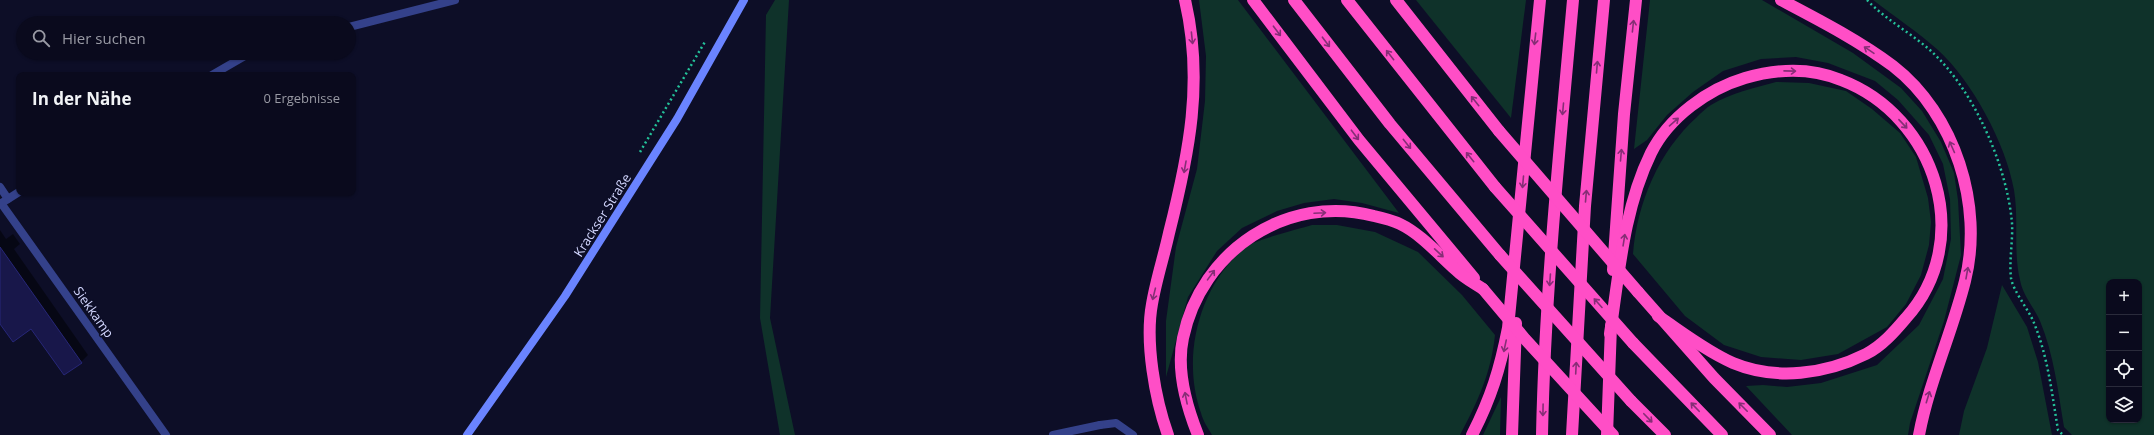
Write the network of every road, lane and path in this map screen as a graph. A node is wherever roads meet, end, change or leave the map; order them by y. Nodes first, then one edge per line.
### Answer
1 (454, 0) edge
2 (744, 0) edge
3 (1185, 0) edge
4 (1253, 0) edge
5 (1294, 0) edge
6 (1347, 0) edge
7 (1396, 0) edge
8 (1540, 0) edge
9 (1573, 0) edge
10 (1604, 0) edge
11 (1636, 0) edge
12 (1780, 0) edge
13 (1867, 0) edge
14 (356, 25) edge
15 (710, 33) dead end
16 (238, 60) edge
17 (217, 72) edge
18 (639, 153) dead end
19 (0, 187) edge
20 (16, 194) edge
21 (3, 202) edge
22 (1518, 238) junction
23 (1483, 289) junction
24 (1658, 316) junction
25 (1610, 334) junction
26 (166, 435) edge
27 (467, 435) edge
28 (1053, 435) edge
29 (1133, 435) edge
30 (1168, 435) edge
31 (1198, 435) edge
32 (1472, 435) edge
33 (1512, 435) edge
34 (1542, 435) edge
35 (1572, 435) edge
36 (1606, 435) edge
37 (1612, 435) edge
38 (1665, 435) edge
39 (1722, 435) edge
40 (1770, 435) edge
41 (1919, 435) edge
42 (2063, 435) edge

1 - 14 street
2 - 27 street, Krackser Straße
3 -> 30 highway
4 -> 23 highway
5 -> 38 highway, bridge
39 -> 6 highway, bridge
24 -> 7 highway, bridge
8 -> 22 highway
9 -> 34 highway
35 -> 10 highway
25 -> 11 highway
41 -> 12 highway
13 - 42 path
15 - 18 path
16 - 17 street
19 - 21 street, Siekkamp
20 - 21 street
21 - 26 street, Siekkamp
22 -> 32 highway
22 - 33 highway
31 -> 23 highway
23 - 37 highway, bridge
25 -> 24 highway
40 -> 24 highway
25 - 36 highway
28 - 29 street

